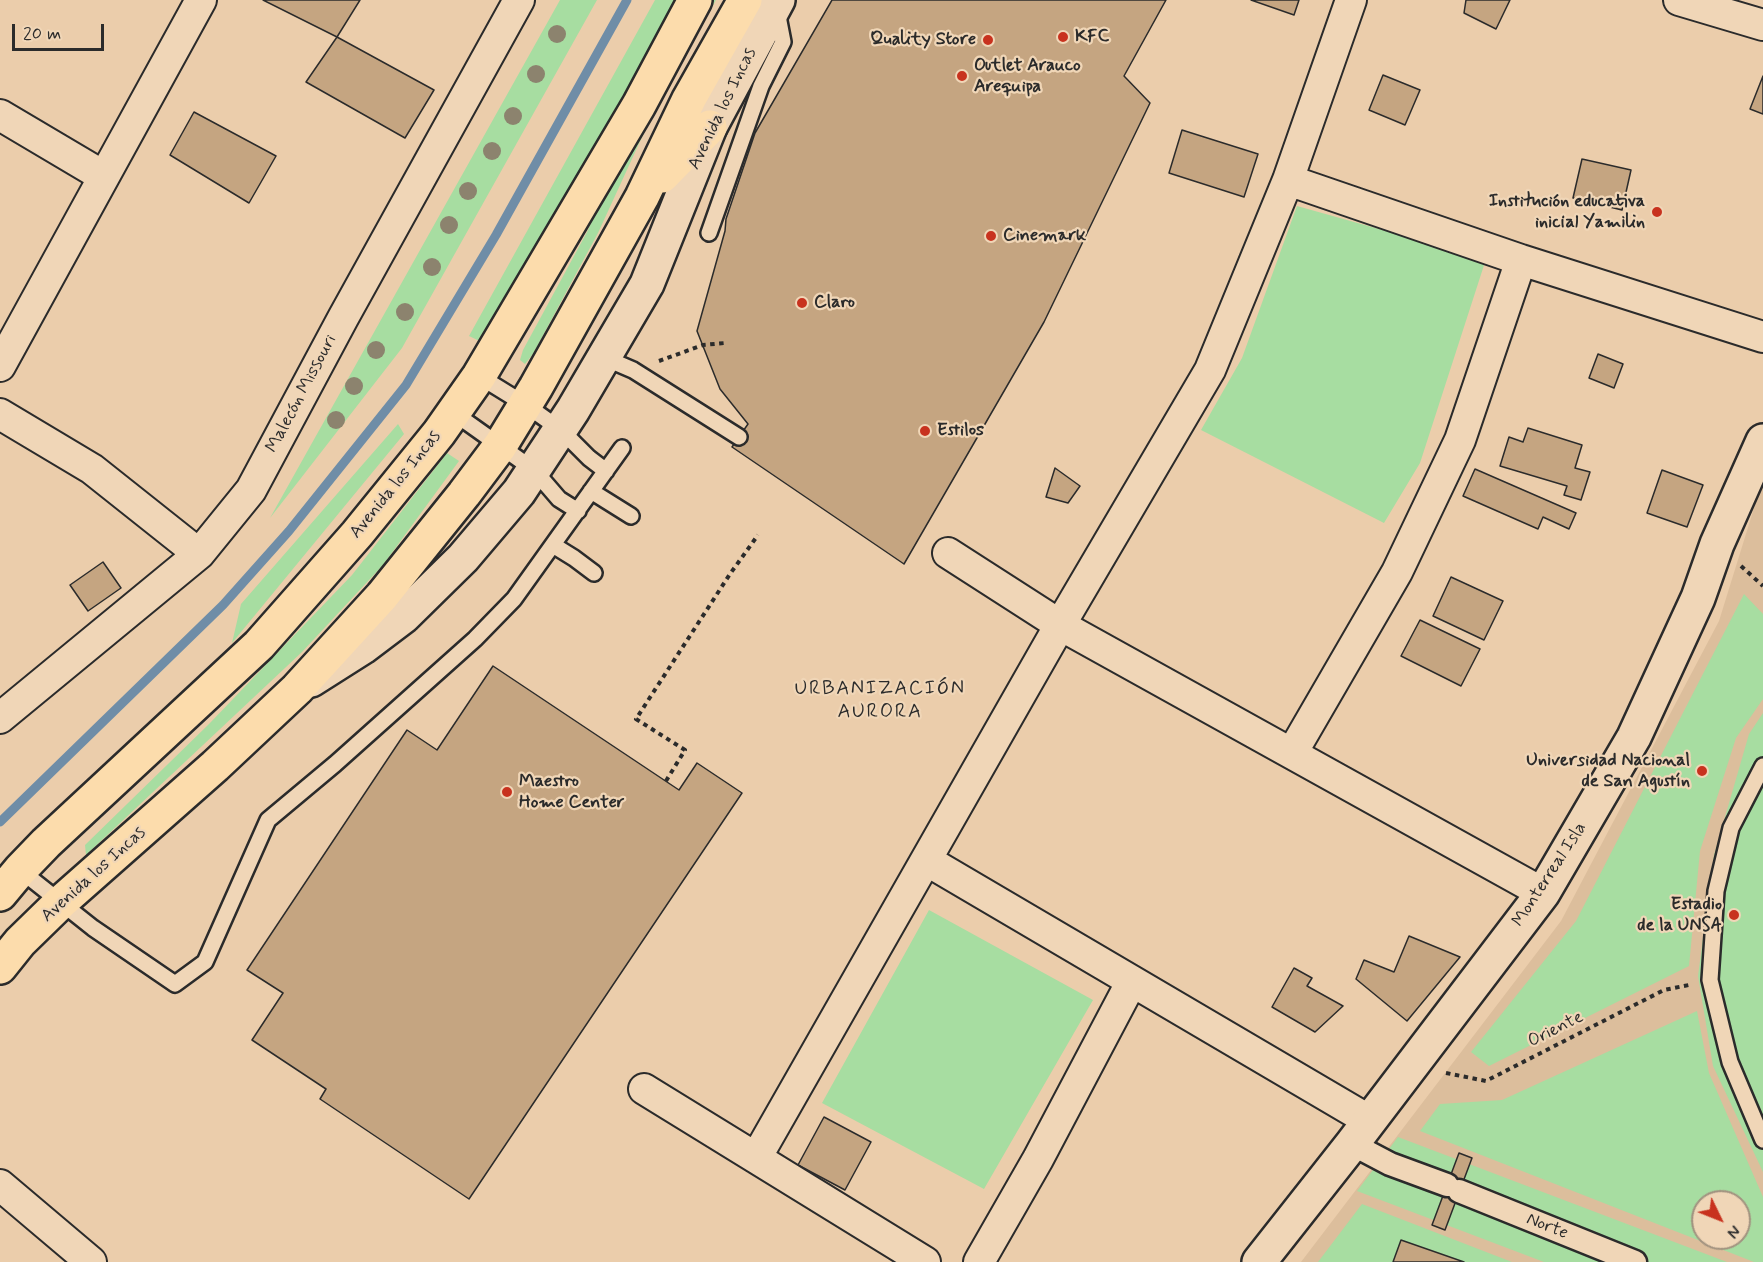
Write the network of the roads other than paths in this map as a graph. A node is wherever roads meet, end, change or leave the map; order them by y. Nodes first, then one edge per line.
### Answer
1 (201, 0) edge
2 (519, 0) edge
3 (695, 0) edge
4 (1351, 0) edge
5 (1679, 0) edge
6 (766, 2) edge
7 (1763, 25) edge
8 (0, 115) edge
9 (710, 127) junction
10 (103, 176) junction
11 (1288, 180) junction
12 (642, 197) junction
13 (709, 233) dead end
14 (1521, 260) junction
15 (1763, 337) edge
16 (619, 364) junction
17 (0, 366) edge
18 (479, 376) junction
19 (526, 405) junction
20 (454, 413) junction
21 (0, 414) edge
22 (561, 430) junction
23 (739, 437) dead end
24 (1763, 441) edge
25 (500, 446) junction
26 (622, 448) dead end
27 (534, 470) junction
28 (606, 471) junction
29 (591, 491) junction
30 (578, 511) junction
31 (631, 516) dead end
32 (553, 545) junction
33 (199, 554) junction
34 (948, 554) dead end
35 (594, 573) dead end
36 (1060, 625) junction
37 (297, 688) junction
38 (0, 718) edge
39 (1292, 753) junction
40 (1763, 766) edge
41 (926, 860) junction
42 (10, 882) edge
43 (1543, 893) junction
44 (62, 902) junction
45 (0, 967) edge
46 (1132, 981) junction
47 (645, 1089) dead end
48 (1361, 1133) junction
49 (1763, 1140) edge
50 (756, 1158) junction
51 (0, 1185) edge
52 (78, 1258) edge
53 (925, 1262) edge
54 (979, 1262) edge
55 (1259, 1262) edge
56 (1635, 1262) edge

1 - 10 street
2 - 33 street, Malecón Missouri
3 - 18 main road, Avenida los Incas
4 - 11 street
5 - 7 street
6 - 9 street, Avenida los Incas
6 - 12 main road, Avenida los Incas
6 - 13 lane
8 - 10 street
9 - 12 main road
9 - 16 street, Avenida los Incas
10 - 17 street
11 - 14 street
11 - 36 street
12 - 19 main road, Avenida los Incas
14 - 15 street
14 - 39 street
16 - 22 street, Avenida los Incas
16 - 23 lane
18 - 19 lane
18 - 20 main road, Avenida los Incas
19 - 22 lane
19 - 25 main road, Avenida los Incas
20 - 25 lane
20 - 42 main road, Avenida los Incas
21 - 33 street
22 - 27 street, Avenida los Incas
22 - 28 lane
24 - 43 street, Monterreal Isla
25 - 27 lane
25 - 37 main road, Avenida los Incas
26 - 28 lane
27 - 30 lane
27 - 37 street, Avenida los Incas
28 - 29 lane
29 - 30 lane
29 - 31 lane
30 - 32 lane
32 - 35 lane
32 - 44 lane
33 - 38 street, Malecón Missouri
34 - 36 street
36 - 39 street
36 - 41 street
37 - 44 main road, Avenida los Incas
39 - 43 street
40 - 49 lane
41 - 46 street
41 - 50 street
42 - 44 lane
43 - 48 street, Monterreal Isla
44 - 45 main road, Avenida los Incas
46 - 48 street
46 - 54 street
47 - 50 street
48 - 55 street, Monterreal Isla
48 - 56 street, Norte
50 - 53 street
51 - 52 street

